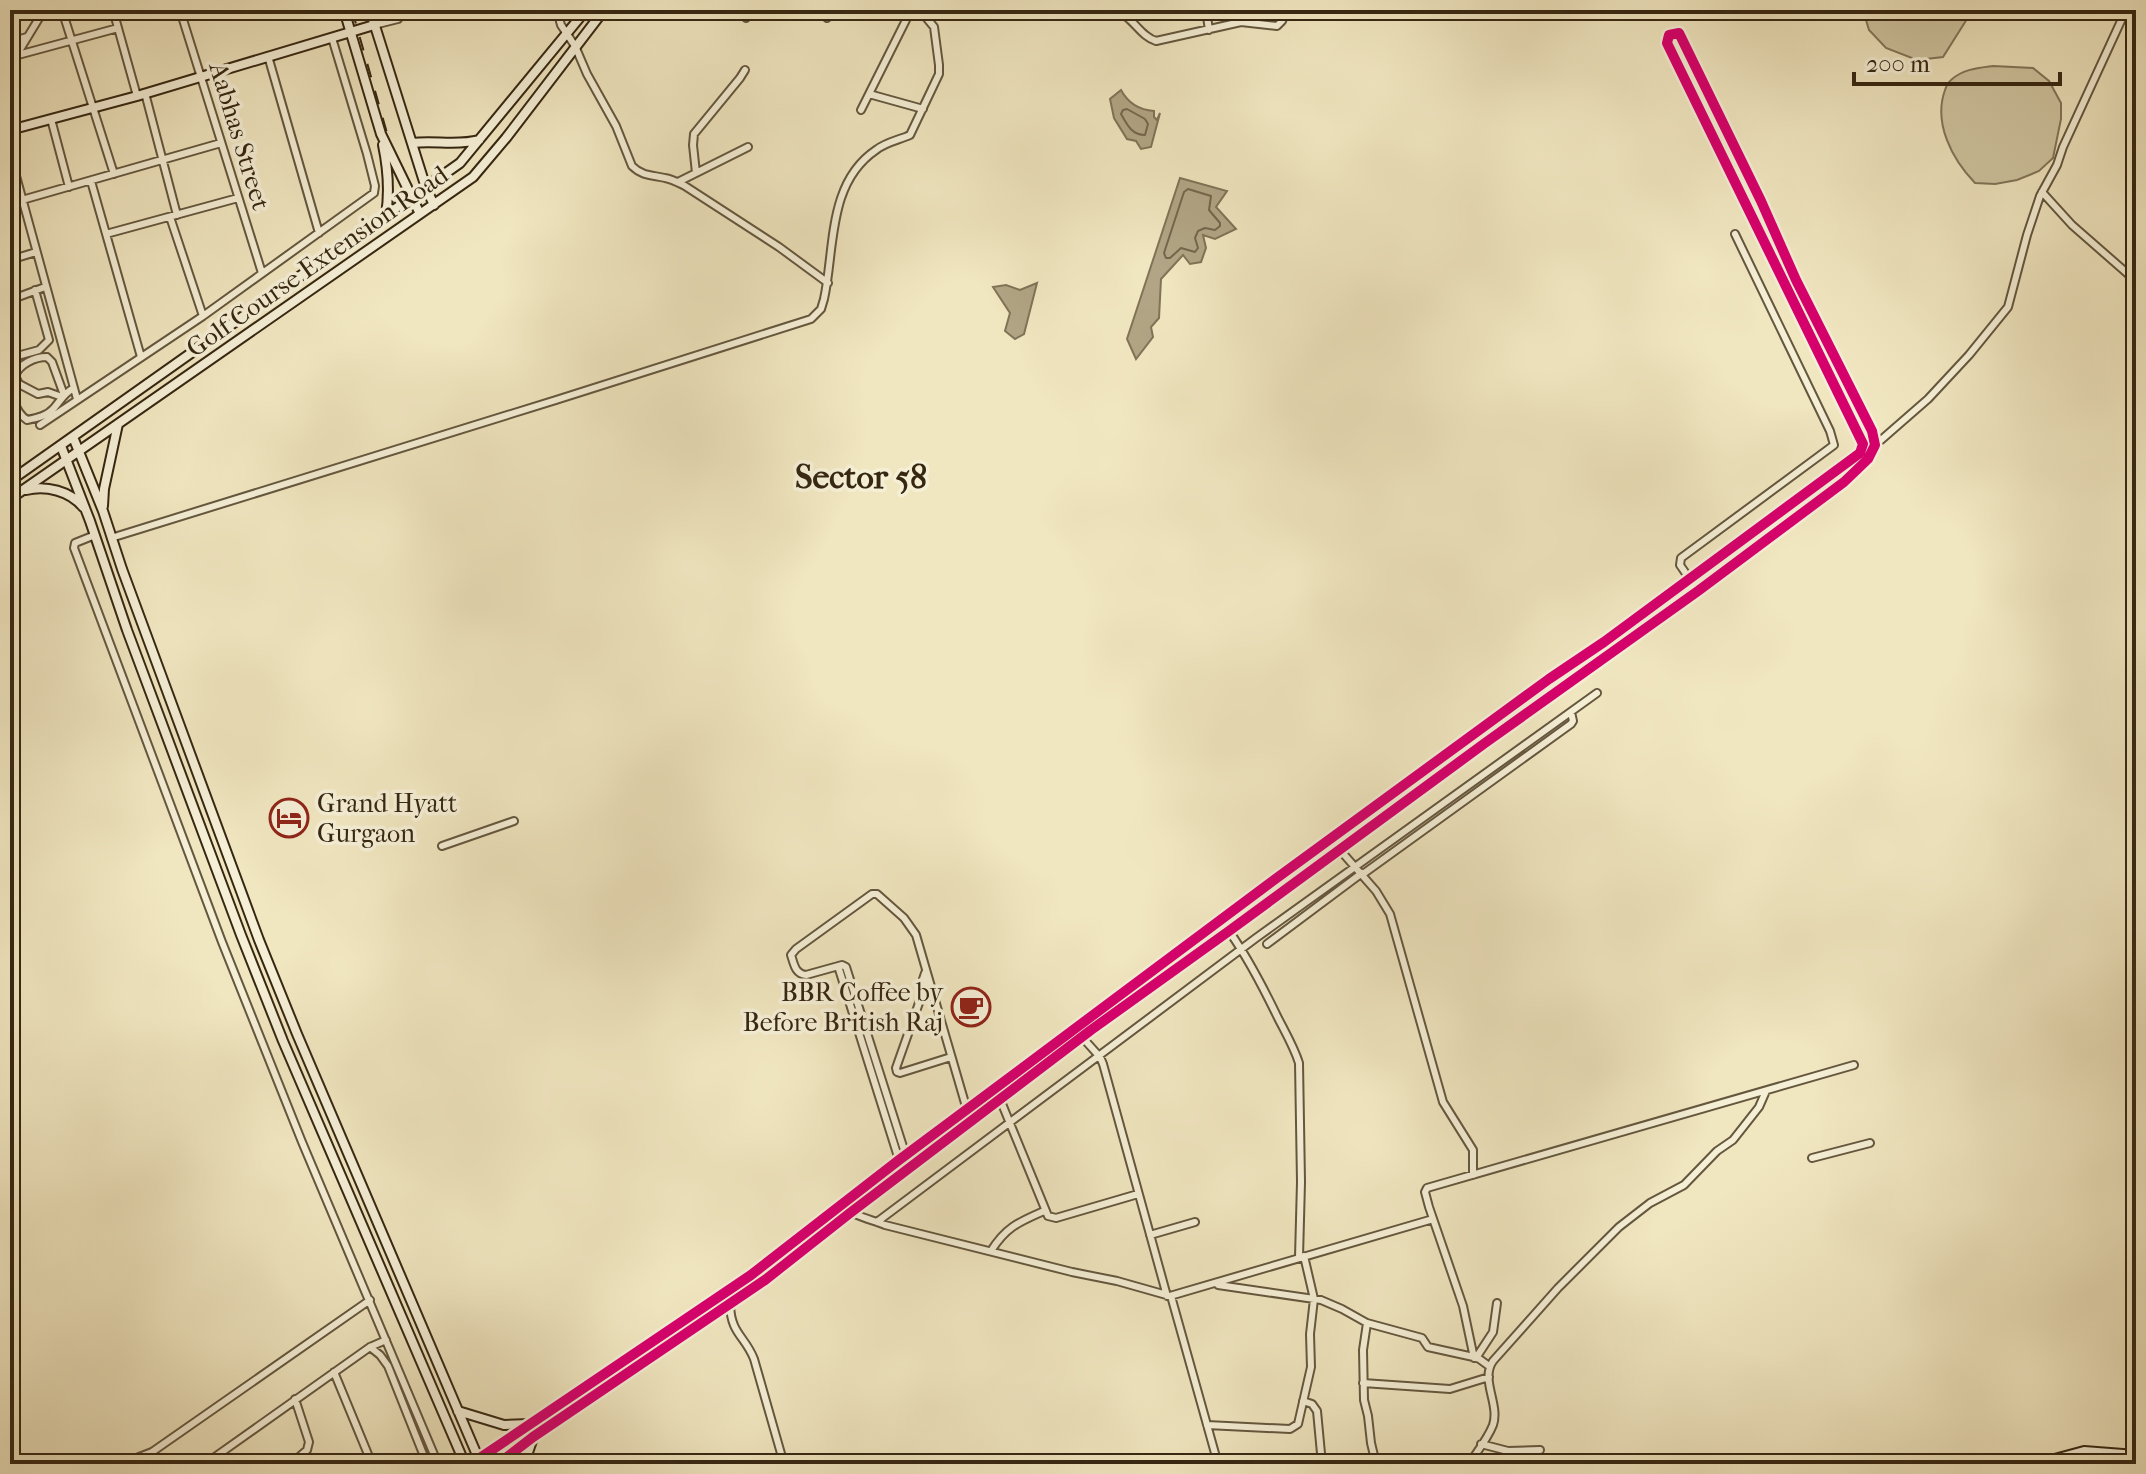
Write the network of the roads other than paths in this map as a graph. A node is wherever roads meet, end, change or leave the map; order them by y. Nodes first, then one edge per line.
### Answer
1 (44, 10) edge
2 (62, 10) edge
3 (113, 10) edge
4 (180, 10) edge
5 (344, 10) edge
6 (370, 10) edge
7 (396, 10) edge
8 (560, 10) edge
9 (586, 10) edge
10 (604, 10) edge
11 (831, 10) edge
12 (911, 10) edge
13 (920, 10) edge
14 (1113, 10) edge
15 (1206, 10) edge
16 (1286, 10) edge
17 (2126, 10) edge
18 (827, 18) dead end
19 (374, 25) junction
20 (118, 28) junction
21 (1209, 30) junction
22 (351, 32) junction
23 (566, 34) junction
24 (27, 37) junction
25 (332, 38) junction
26 (72, 41) junction
27 (10, 42) edge
28 (575, 46) junction
29 (18, 55) junction
30 (268, 56) junction
31 (10, 66) edge
32 (745, 70) dead end
33 (201, 76) junction
34 (141, 94) junction
35 (869, 94) junction
36 (93, 108) junction
37 (923, 109) junction
38 (861, 110) dead end
39 (51, 119) junction
40 (1722, 122) junction
41 (1708, 129) junction
42 (10, 130) edge
43 (381, 134) junction
44 (481, 139) junction
45 (221, 143) junction
46 (412, 143) junction
47 (748, 147) dead end
48 (10, 154) edge
49 (164, 160) junction
50 (696, 173) junction
51 (114, 174) junction
52 (91, 181) junction
53 (678, 182) junction
54 (69, 187) junction
55 (426, 188) junction
56 (2042, 192) junction
57 (413, 197) junction
58 (238, 198) junction
59 (22, 200) junction
60 (434, 205) junction
61 (420, 214) junction
62 (386, 215) junction
63 (174, 216) junction
64 (319, 233) junction
65 (106, 234) junction
66 (1735, 234) dead end
67 (36, 252) junction
68 (10, 260) edge
69 (262, 273) junction
70 (1796, 280) junction
71 (2136, 281) edge
72 (828, 283) junction
73 (1786, 285) junction
74 (45, 287) junction
75 (35, 290) junction
76 (10, 300) edge
77 (203, 316) junction
78 (141, 357) junction
79 (10, 358) edge
80 (19, 384) junction
81 (74, 388) junction
82 (63, 396) junction
83 (77, 399) junction
84 (118, 424) junction
85 (40, 425) dead end
86 (73, 437) junction
87 (1875, 443) junction
88 (1863, 444) junction
89 (61, 446) junction
90 (80, 452) junction
91 (67, 460) junction
92 (10, 481) edge
93 (22, 491) junction
94 (10, 499) edge
95 (86, 510) junction
96 (103, 511) junction
97 (95, 535) junction
98 (111, 538) junction
99 (1690, 578) junction
100 (1698, 591) junction
101 (133, 596) junction
102 (118, 602) junction
103 (1573, 663) junction
104 (1582, 674) junction
105 (1597, 693) dead end
106 (1571, 712) junction
107 (514, 821) dead end
108 (442, 846) dead end
109 (1340, 850) junction
110 (1356, 866) junction
111 (1362, 874) junction
112 (1229, 931) junction
113 (1267, 944) dead end
114 (1241, 949) junction
115 (926, 972) junction
116 (1082, 1037) junction
117 (1098, 1055) junction
118 (951, 1057) junction
119 (1854, 1065) dead end
120 (1766, 1091) junction
121 (1000, 1099) junction
122 (967, 1110) junction
123 (1009, 1121) junction
124 (1870, 1143) dead end
125 (902, 1158) junction
126 (1812, 1158) dead end
127 (1473, 1175) junction
128 (1138, 1194) junction
129 (841, 1205) junction
130 (1044, 1211) junction
131 (850, 1213) junction
132 (1433, 1219) junction
133 (877, 1222) junction
134 (1195, 1222) dead end
135 (1150, 1235) junction
136 (991, 1251) junction
137 (1302, 1256) junction
138 (1214, 1284) junction
139 (1169, 1296) junction
140 (1314, 1299) junction
141 (370, 1300) junction
142 (1497, 1303) dead end
143 (730, 1305) junction
144 (1367, 1323) junction
145 (386, 1340) junction
146 (370, 1347) junction
147 (1475, 1358) junction
148 (1489, 1366) junction
149 (334, 1372) junction
150 (1489, 1377) junction
151 (1363, 1383) junction
152 (295, 1399) junction
153 (1303, 1401) junction
154 (458, 1411) junction
155 (529, 1424) junction
156 (1207, 1425) junction
157 (533, 1437) junction
158 (1481, 1444) junction
159 (1540, 1450) dead end
160 (2136, 1455) edge
161 (474, 1463) edge
162 (121, 1464) edge
163 (205, 1464) edge
164 (291, 1464) edge
165 (372, 1464) edge
166 (427, 1464) edge
167 (438, 1464) edge
168 (498, 1464) edge
169 (524, 1464) edge
170 (784, 1464) edge
171 (1218, 1464) edge
172 (1322, 1464) edge
173 (1376, 1464) edge
174 (1469, 1464) edge
175 (2036, 1464) edge

1 - 24 street
2 - 26 street
3 - 20 street
4 - 33 street, Aabhas Street
5 - 22 street
6 - 19 street
7 - 19 street
8 - 23 street
9 - 23 street, Golf Course Extension Road
10 - 28 street, Golf Course Extension Road
11 - 18 street
12 - 35 street
13 - 37 street
14 - 21 street
15 - 21 street
16 - 21 street
17 - 56 street
19 - 22 street
19 - 46 street
20 - 26 street
20 - 34 street
22 - 25 street
22 - 43 street
23 - 28 street
23 - 44 street, Golf Course Extension Road
24 - 27 street
24 - 29 street
25 - 30 street
25 - 64 street
26 - 29 street
26 - 36 street
28 - 53 street
28 - 60 street, Golf Course Extension Road
29 - 31 street
30 - 33 street
30 - 64 street
32 - 50 street
33 - 34 street
33 - 45 street, Aabhas Street
34 - 36 street
34 - 49 street
35 - 37 street
35 - 38 street
36 - 39 street
36 - 51 street
37 - 72 street
39 - 42 street
39 - 54 street
40 - 41 street
40 - 41 street
40 - 70 street
41 - 73 street
43 - 57 street
43 - 62 street
44 - 46 street
44 - 55 street, Golf Course Extension Road
45 - 49 street
45 - 58 street, Aabhas Street
46 - 55 street
47 - 50 street
48 - 59 street
49 - 51 street
49 - 63 street
50 - 53 street
51 - 52 street
52 - 54 street
52 - 65 street
53 - 72 street
54 - 59 street
55 - 57 street, Golf Course Extension Road
55 - 60 street
56 - 71 street
56 - 87 street
57 - 61 street
57 - 62 street, Golf Course Extension Road
58 - 63 street
58 - 69 street, Aabhas Street
59 - 67 street
60 - 61 street, Golf Course Extension Road
61 - 84 street, Golf Course Extension Road
62 - 86 street, Golf Course Extension Road
63 - 65 street
63 - 77 street
64 - 69 street
65 - 78 street
66 - 99 street
67 - 68 street
67 - 74 street
69 - 77 street
70 - 73 street
70 - 87 street
72 - 98 street
73 - 88 street
74 - 75 street
74 - 81 street
75 - 76 street
75 - 79 street
77 - 78 street
78 - 83 street
80 - 82 street
80 - 82 street
80 - 82 street
81 - 82 street
81 - 83 street
83 - 85 street
84 - 90 street, Golf Course Extension Road
84 - 96 street
86 - 89 street, Golf Course Extension Road
86 - 90 street
87 - 88 street
87 - 100 street
88 - 99 street
89 - 91 street
89 - 92 street, Golf Course Extension Road
90 - 91 street, Golf Course Extension Road
90 - 96 street
91 - 93 street, Golf Course Extension Road
91 - 95 street
93 - 94 street, Golf Course Extension Road
93 - 95 street
95 - 97 street
96 - 98 street
97 - 102 street
97 - 141 street
98 - 101 street
99 - 100 street
99 - 103 street
100 - 104 street
101 - 102 street
101 - 154 street
102 - 161 street
103 - 104 street
103 - 122 street
104 - 109 street
105 - 106 street
106 - 110 street
106 - 111 street
107 - 108 street
109 - 110 street
109 - 112 street
110 - 111 street
110 - 114 street
111 - 113 street
111 - 127 street
112 - 114 street
112 - 116 street
114 - 117 street
114 - 137 street
115 - 118 street
115 - 118 street
115 - 125 street
116 - 117 street
116 - 121 street
117 - 123 street
117 - 128 street
118 - 122 street
119 - 120 street
120 - 127 street
120 - 148 street
121 - 123 street
121 - 131 street
122 - 125 street
123 - 130 street
123 - 133 street
124 - 126 street
125 - 129 street
127 - 132 street
128 - 130 street
128 - 135 street
129 - 131 street
129 - 155 street
130 - 136 street
131 - 133 street
131 - 143 street
132 - 137 street
132 - 147 street
133 - 136 street
134 - 135 street
135 - 139 street
136 - 139 street
137 - 138 street
137 - 140 street
138 - 139 street
138 - 140 street
139 - 156 street
140 - 144 street
140 - 153 street
141 - 145 street
141 - 162 street
142 - 147 street
143 - 157 street
143 - 170 street
144 - 147 street
144 - 151 street
145 - 146 street
145 - 167 street
146 - 149 street
146 - 166 street
147 - 148 street
148 - 150 street
149 - 152 street
149 - 165 street
150 - 151 street
150 - 158 street
151 - 173 street
152 - 163 street
152 - 164 street
153 - 156 street
153 - 172 street
154 - 155 street
154 - 161 street
155 - 161 street
156 - 171 street
157 - 168 street
157 - 169 street
158 - 159 street
158 - 174 street
160 - 175 street

